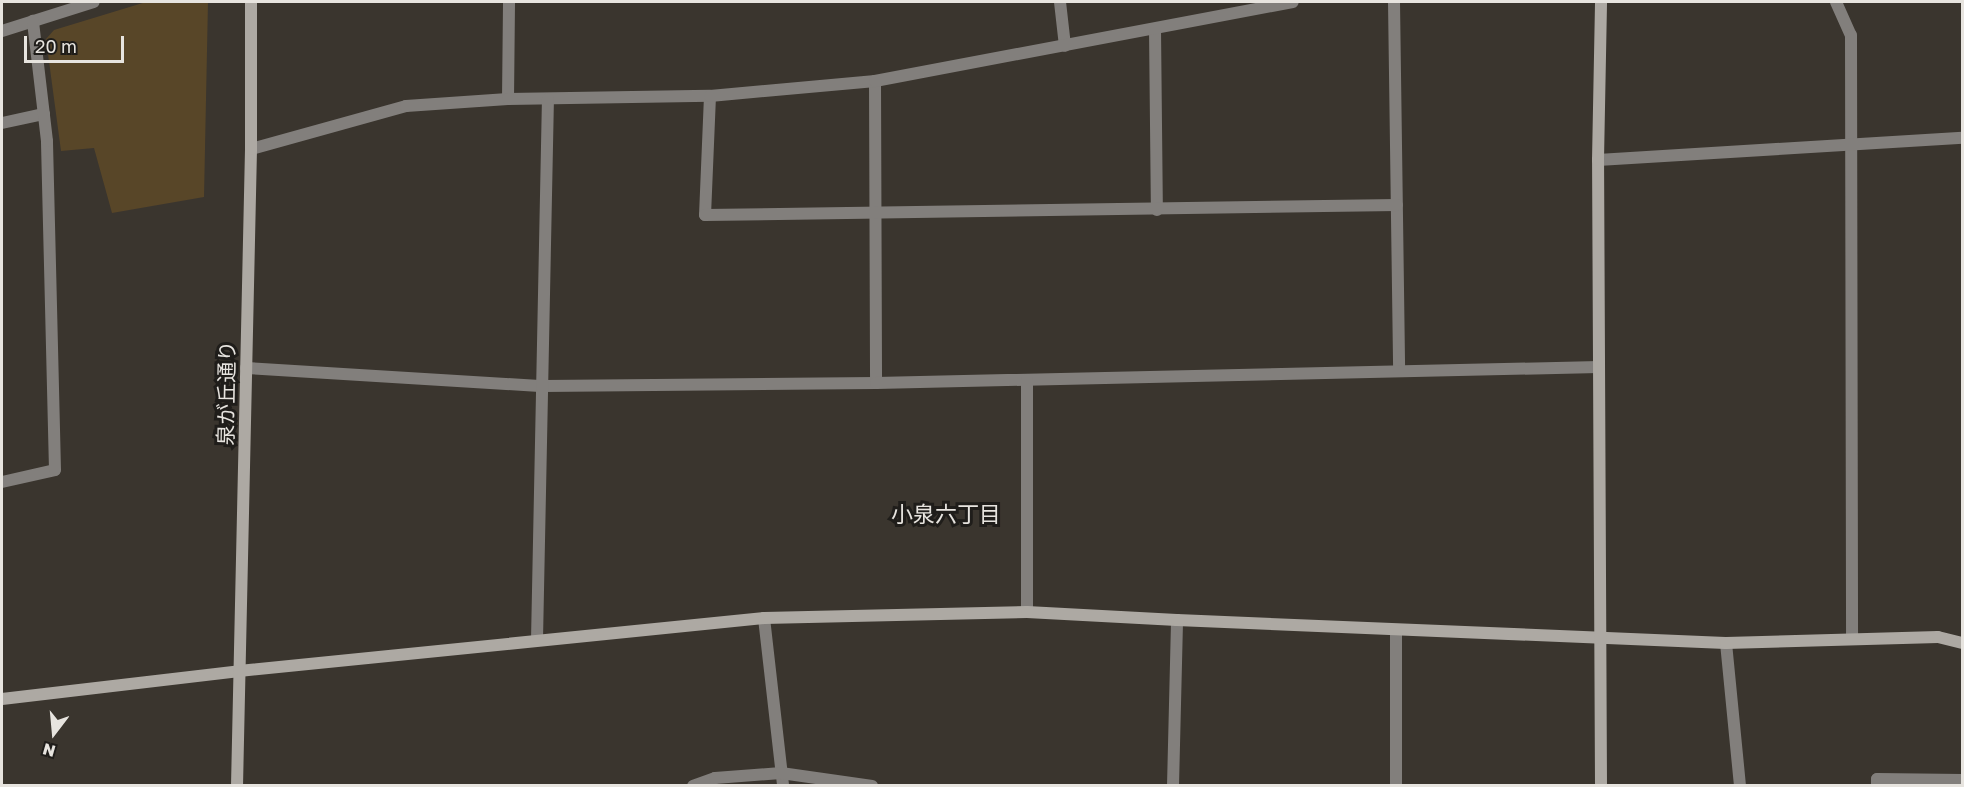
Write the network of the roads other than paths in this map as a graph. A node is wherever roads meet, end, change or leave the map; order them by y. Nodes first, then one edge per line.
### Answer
1 (94, 2) edge
2 (251, 2) edge
3 (509, 2) edge
4 (1060, 2) edge
5 (1293, 2) edge
6 (1394, 2) edge
7 (1601, 2) edge
8 (1836, 2) edge
9 (33, 21) junction
10 (1155, 29) junction
11 (2, 31) edge
12 (1065, 46) junction
13 (874, 81) junction
14 (710, 96) junction
15 (508, 99) junction
16 (548, 99) junction
17 (44, 114) junction
18 (2, 123) edge
19 (1962, 138) edge
20 (1853, 145) junction
21 (251, 149) junction
22 (1598, 160) junction
23 (1397, 205) junction
24 (1156, 210) junction
25 (877, 213) junction
26 (1599, 367) junction
27 (246, 368) junction
28 (1399, 371) junction
29 (1027, 380) junction
30 (876, 383) junction
31 (543, 386) junction
32 (2, 482) edge
33 (1027, 612) junction
34 (764, 618) junction
35 (1177, 621) junction
36 (1396, 630) junction
37 (1599, 637) junction
38 (1852, 637) junction
39 (537, 639) junction
40 (1726, 643) junction
41 (1962, 643) edge
42 (239, 671) junction
43 (2, 699) edge
44 (782, 779) edge
45 (1962, 780) edge
46 (237, 786) edge
47 (693, 786) edge
48 (872, 786) edge
49 (1173, 786) edge
50 (1396, 786) edge
51 (1601, 786) edge
52 (1740, 786) edge
53 (1877, 786) edge

1 - 9 street
2 - 21 street, 泉が丘通り
3 - 15 street
4 - 12 street
5 - 10 street
6 - 23 street
7 - 22 street
8 - 20 street
9 - 11 street
9 - 17 street
10 - 12 street
10 - 24 street
12 - 13 street
13 - 14 street
13 - 25 street
14 - 16 street
14 - 25 street
15 - 16 street
15 - 21 street
16 - 31 street
17 - 18 street
17 - 32 street
19 - 20 street
20 - 22 street
20 - 38 street
21 - 27 street, 泉が丘通り
22 - 26 street
23 - 24 street
23 - 28 street
24 - 25 street
25 - 30 street
26 - 28 street
26 - 37 street
27 - 31 street
27 - 42 street, 泉が丘通り
28 - 29 street
29 - 30 street
29 - 33 street
30 - 31 street
31 - 39 street
33 - 34 street
33 - 35 street
34 - 39 street
34 - 44 street
35 - 36 street
35 - 49 street
36 - 37 street
36 - 50 street
37 - 40 street
37 - 51 street
38 - 40 street
38 - 41 street
39 - 42 street
40 - 52 street
42 - 43 street
42 - 46 street, 泉が丘通り
44 - 47 street
44 - 48 street
45 - 53 street

